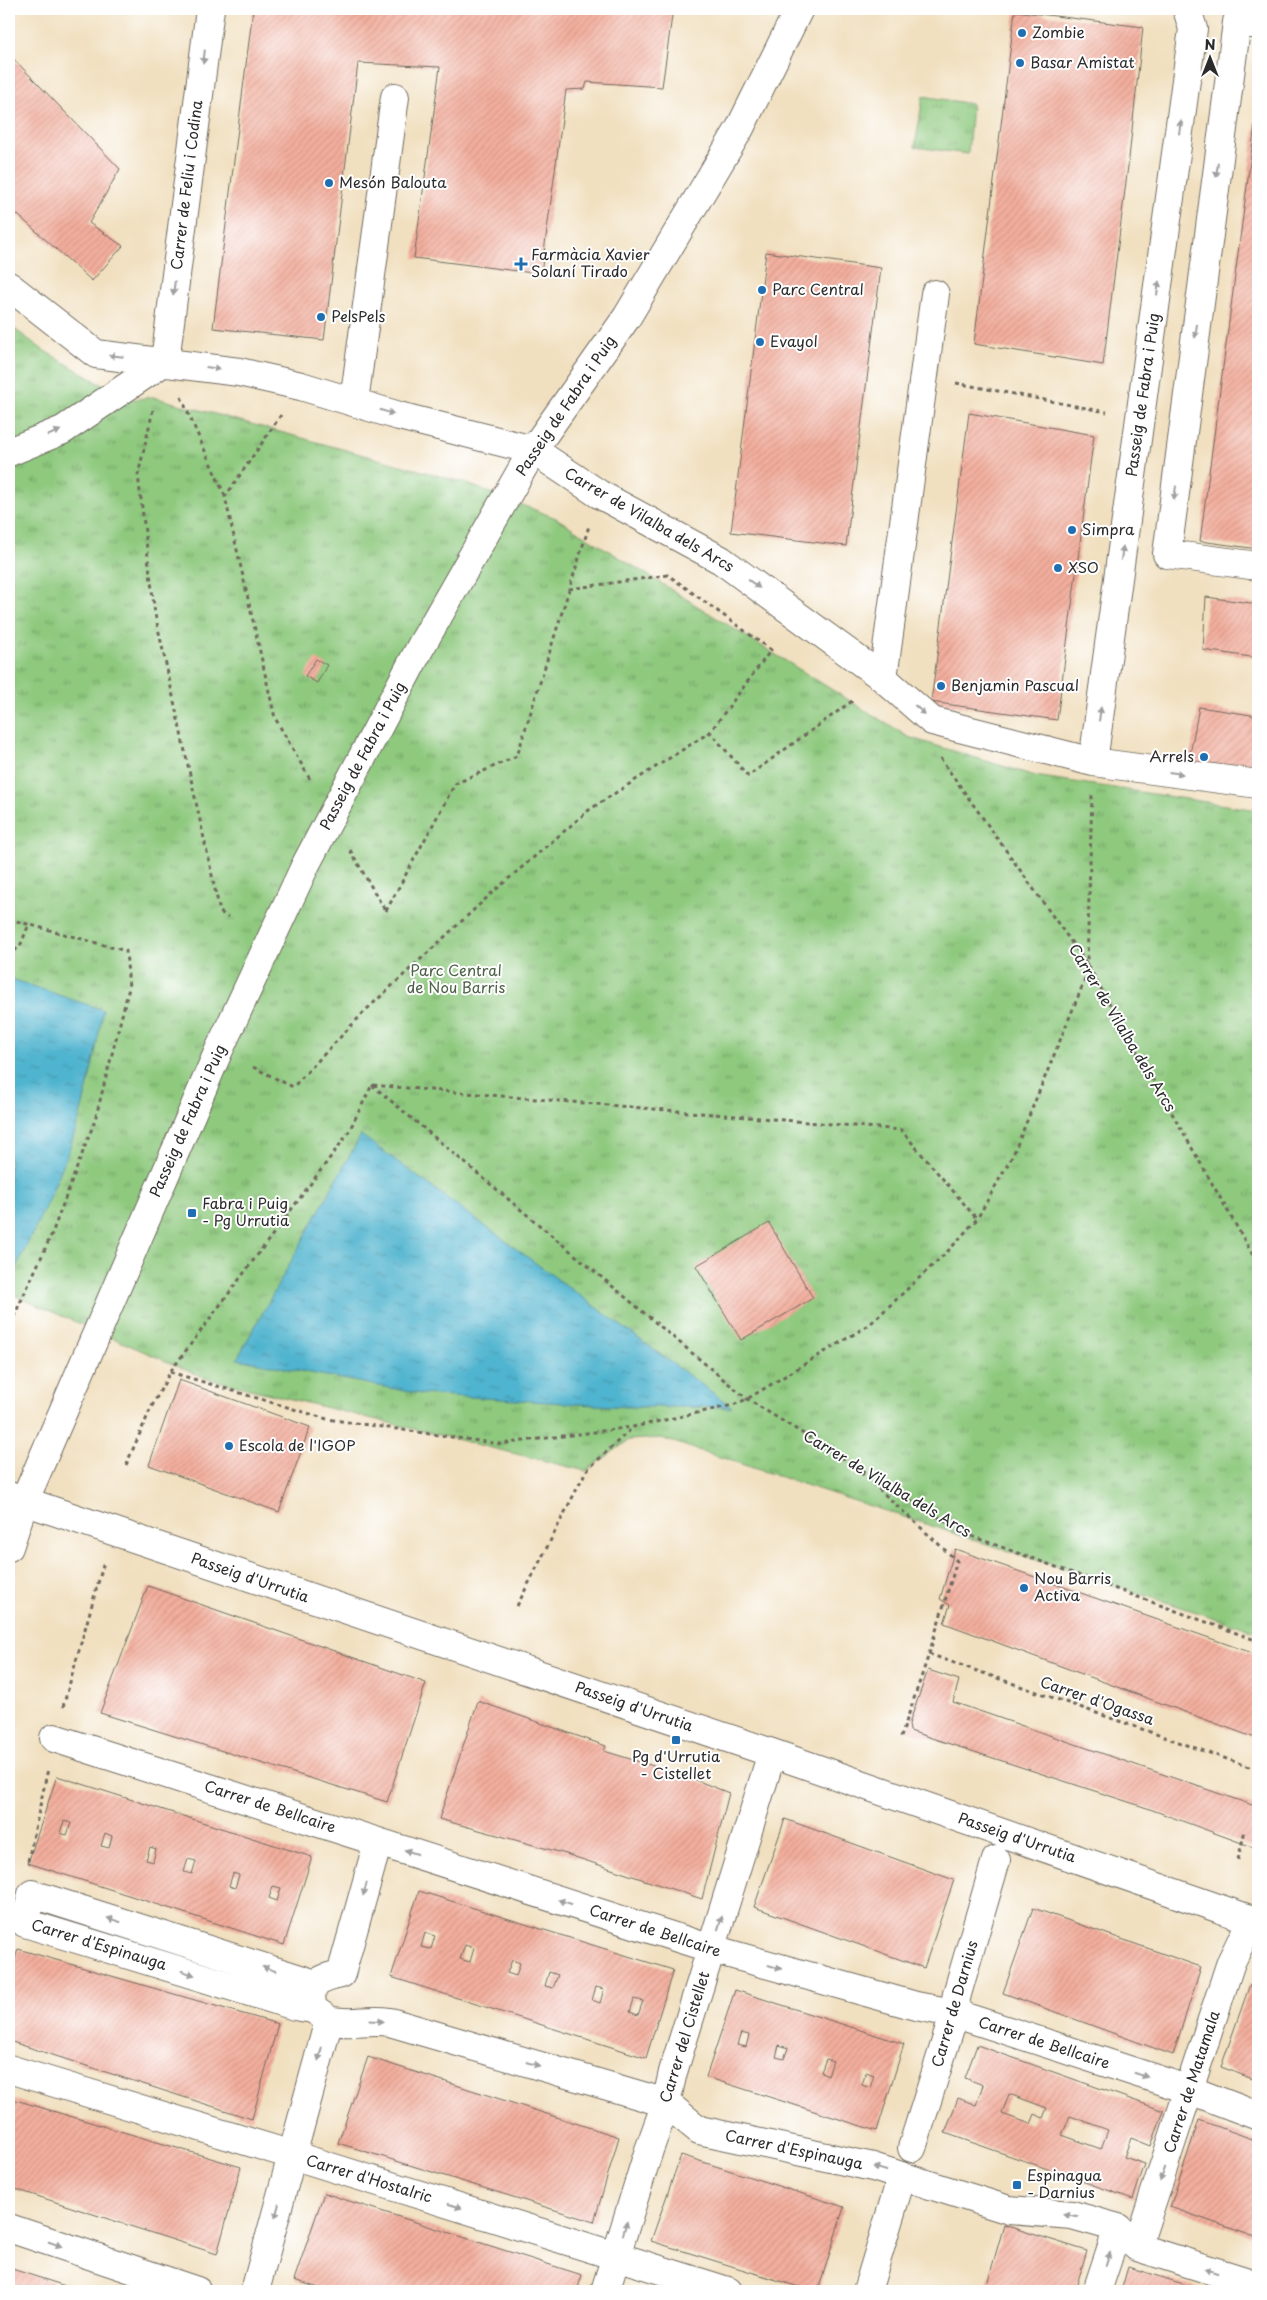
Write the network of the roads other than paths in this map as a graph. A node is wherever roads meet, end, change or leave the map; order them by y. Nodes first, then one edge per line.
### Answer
1 (210, 9) edge
2 (799, 9) edge
3 (1190, 19) edge
4 (1258, 25) edge
5 (395, 97) dead end
6 (9, 286) edge
7 (935, 294) dead end
8 (165, 361) junction
9 (354, 402) junction
10 (533, 450) junction
11 (9, 452) edge
12 (1258, 566) edge
13 (883, 678) junction
14 (1093, 774) junction
15 (1258, 784) edge
16 (17, 1499) edge
17 (9, 1547) edge
18 (54, 1738) dead end
19 (772, 1753) junction
20 (378, 1842) junction
21 (996, 1860) dead end
22 (1255, 1921) edge
23 (712, 1949) junction
24 (319, 2004) junction
25 (953, 2013) junction
26 (9, 2069) edge
27 (1190, 2090) junction
28 (666, 2104) junction
29 (1258, 2116) edge
30 (912, 2148) dead end
31 (292, 2155) junction
32 (898, 2189) dead end
33 (9, 2228) edge
34 (1118, 2228) junction
35 (1137, 2247) junction
36 (616, 2256) junction
37 (1242, 2285) edge
38 (197, 2291) edge
39 (255, 2291) edge
40 (605, 2291) edge
41 (728, 2291) edge
42 (867, 2291) edge
43 (1097, 2291) edge

1 -> 8 street, Carrer de Feliu i Codina
2 - 10 street, Passeig de Fabra i Puig
14 -> 3 street, Passeig de Fabra i Puig
4 -> 12 street
5 - 9 street
8 -> 6 street, Carrer de Vilalba dels Arcs
7 - 13 street
8 -> 9 street, Carrer de Vilalba dels Arcs
11 -> 8 street
9 -> 10 street, Carrer de Vilalba dels Arcs
10 -> 13 street, Carrer de Vilalba dels Arcs
10 - 16 street, Passeig de Fabra i Puig
13 -> 14 street, Carrer de Vilalba dels Arcs
14 -> 15 street, Carrer de Vilalba dels Arcs
16 - 17 street, Passeig de Fabra i Puig
16 - 19 street, Passeig d'Urrutia
18 - 20 street, Carrer de Bellcaire
19 - 22 street, Passeig d'Urrutia
23 -> 19 street, Carrer del Cistellet
23 -> 20 street, Carrer de Bellcaire
20 -> 24 street
21 - 25 street, Carrer de Darnius
22 - 27 street, Carrer de Matamala
23 -> 25 street, Carrer de Bellcaire
23 - 28 street, Carrer del Cistellet
24 -> 24 street, Carrer d'Espinauga
24 -> 28 street, Carrer d'Espinauga
24 -> 31 street
25 -> 27 street, Carrer de Bellcaire
25 - 30 street, Carrer de Darnius
26 - 31 street, Carrer d'Hostalric
27 - 29 street, Carrer de Bellcaire
27 -> 35 street, Carrer de Matamala
34 -> 28 street, Carrer d'Espinauga
36 -> 28 street, Carrer del Cistellet
31 -> 36 street, Carrer d'Hostalric
31 -> 39 street
32 - 42 street
33 -> 38 street
34 - 35 street, Carrer d'Espinauga
43 -> 34 street
37 -> 35 street, Carrer d'Espinauga
36 - 40 street, Carrer del Cistellet
36 - 41 street, Carrer d'Hostalric

